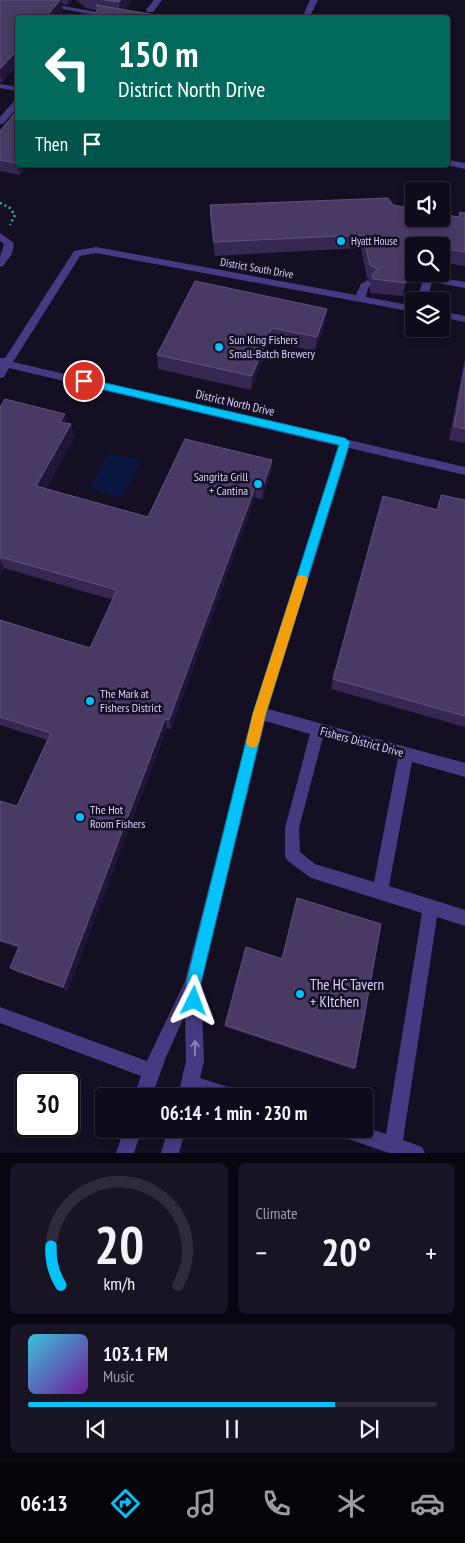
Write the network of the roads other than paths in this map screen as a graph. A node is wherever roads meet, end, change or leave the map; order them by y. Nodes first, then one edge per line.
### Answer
1 (17, 0) edge
2 (158, 0) edge
3 (314, 0) edge
4 (83, 10) junction
5 (150, 10) dead end
6 (79, 15) edge
7 (110, 15) edge
8 (306, 15) edge
9 (0, 86) edge
10 (15, 88) edge
11 (15, 105) edge
12 (0, 122) edge
13 (450, 163) edge
14 (465, 166) edge
15 (4, 233) edge
16 (0, 264) edge
17 (368, 282) edge
18 (449, 282) edge
19 (465, 285) edge
20 (360, 299) junction
21 (405, 307) edge
22 (450, 316) edge
23 (465, 319) edge
24 (3, 362) edge
25 (0, 374) edge
26 (345, 442) junction
27 (465, 471) edge
28 (260, 713) junction
29 (318, 730) junction
30 (406, 754) junction
31 (465, 770) edge
32 (380, 892) junction
33 (431, 908) junction
34 (465, 918) edge
35 (194, 983) junction
36 (0, 1015) edge
37 (150, 1072) junction
38 (145, 1088) edge
39 (188, 1088) edge
40 (130, 1138) edge
41 (175, 1138) edge
42 (371, 1138) edge
43 (393, 1145) junction
44 (125, 1153) edge
45 (170, 1153) edge
46 (416, 1153) edge

1 - 4 street
2 - 5 street
3 - 8 street
4 - 6 street
4 - 7 street
9 - 10 street
11 - 12 street
13 - 14 street
15 - 16 street
17 - 20 street
18 - 19 street
20 - 21 street, District South Drive
20 - 24 street, District South Drive
22 - 23 street
24 - 25 street
24 - 26 street, District North Drive
26 - 27 street, District North Drive
26 - 28 street
28 - 29 street, Fishers District Drive
28 - 35 street
29 - 30 street, Fishers District Drive
29 - 32 street
30 - 31 street, Fishers District Drive
30 - 32 street
32 - 33 street
33 - 34 street
33 - 43 street
35 - 37 street
39 -> 35 street
36 - 37 street
37 - 38 street
40 - 44 street
41 - 45 street
42 - 43 street
43 - 46 street

